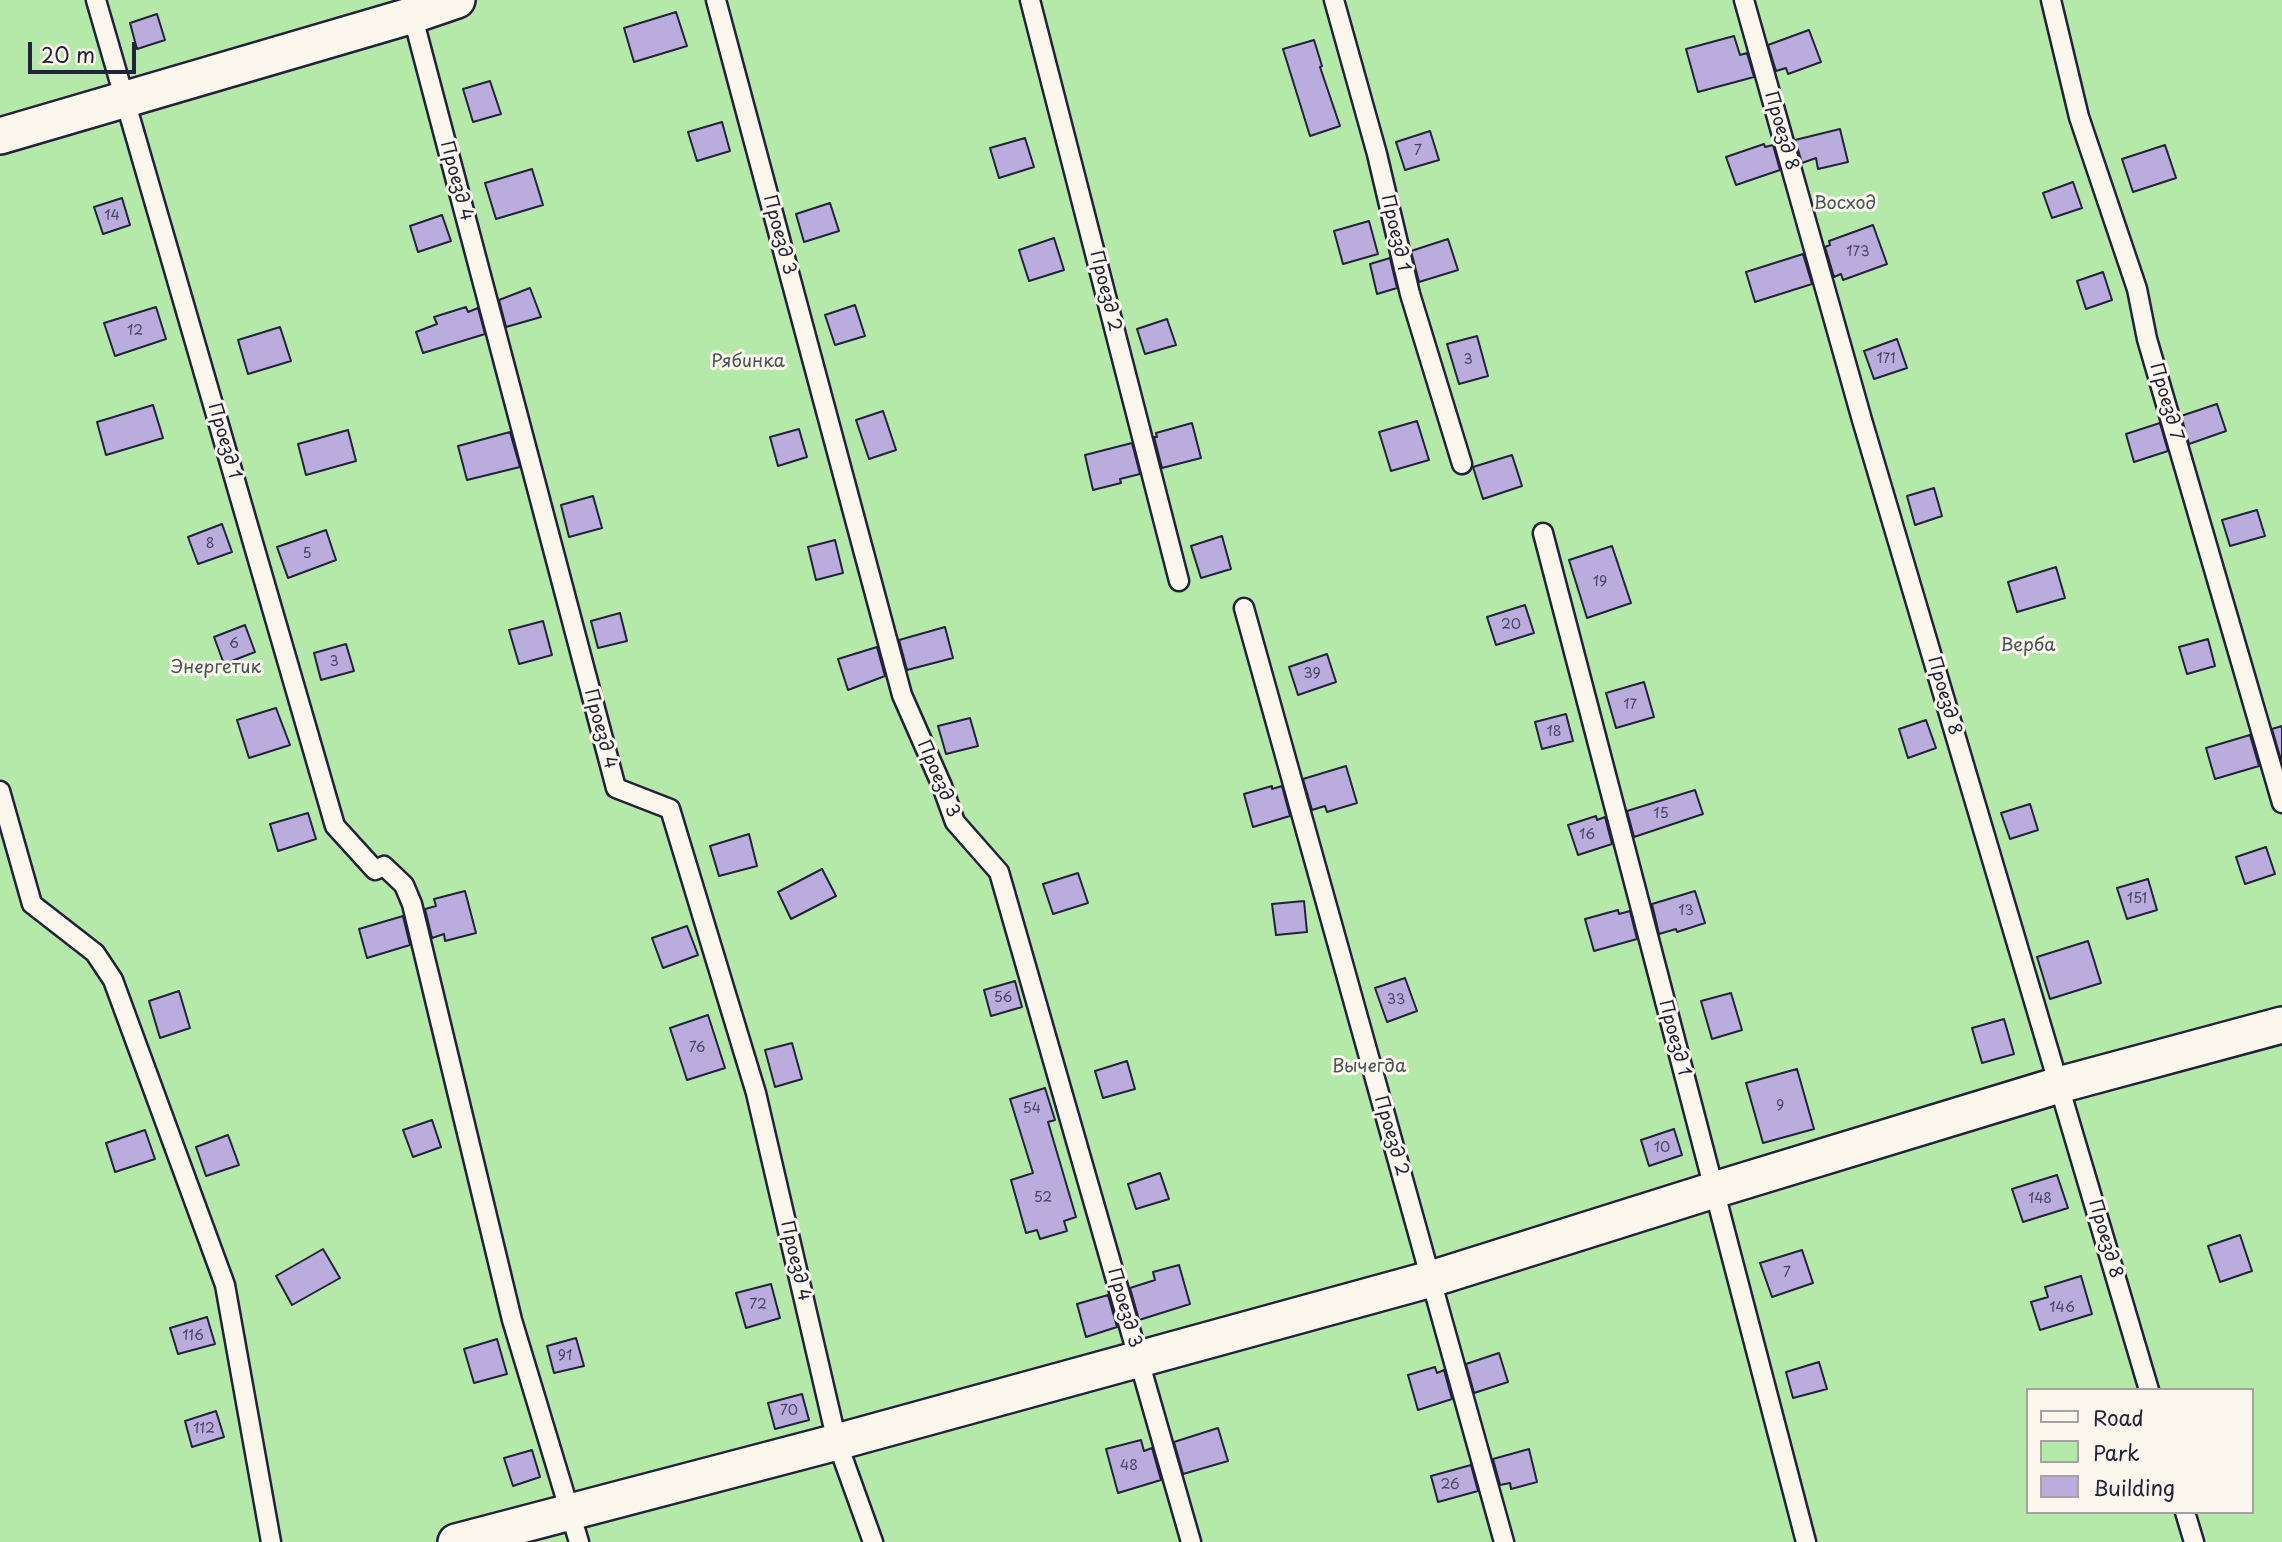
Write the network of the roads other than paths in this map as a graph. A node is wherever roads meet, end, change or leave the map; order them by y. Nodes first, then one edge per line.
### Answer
1 (96, 0) edge
2 (457, 0) edge
3 (716, 0) edge
4 (1030, 0) edge
5 (1334, 0) edge
6 (1744, 0) edge
7 (2051, 0) edge
8 (411, 8) edge
9 (124, 100) junction
10 (0, 136) edge
11 (1462, 464) dead end
12 (1542, 533) dead end
13 (1180, 582) dead end
14 (1244, 608) dead end
15 (0, 791) edge
16 (2282, 803) edge
17 (2282, 1025) edge
18 (2059, 1085) junction
19 (1714, 1189) junction
20 (1431, 1279) junction
21 (1139, 1361) junction
22 (2148, 1388) edge
23 (837, 1443) junction
24 (2186, 1514) edge
25 (575, 1527) edge
26 (271, 1542) edge
27 (456, 1542) edge
28 (873, 1542) edge
29 (1191, 1542) edge
30 (1504, 1542) edge
31 (1806, 1542) edge
32 (2194, 1542) edge

1 - 9 lane, Проезд 1
2 - 8 street
3 - 21 lane, Проезд 3
4 - 13 lane, Проезд 2
5 - 11 lane, Проезд 1
6 - 18 lane, Проезд 8
7 - 16 lane, Проезд 7
8 - 9 street
8 - 23 lane, Проезд 4
9 - 10 street
9 - 25 lane, Проезд 1
12 - 19 lane, Проезд 1
14 - 20 lane, Проезд 2
15 - 26 lane
17 - 18 street
18 - 19 street
18 - 22 lane, Проезд 8
19 - 20 street
19 - 31 lane, Проезд 1
20 - 21 street
20 - 30 lane, Проезд 2
21 - 23 street
21 - 29 lane, Проезд 3
23 - 25 street
23 - 28 lane, Проезд 4
24 - 32 lane
25 - 27 street

